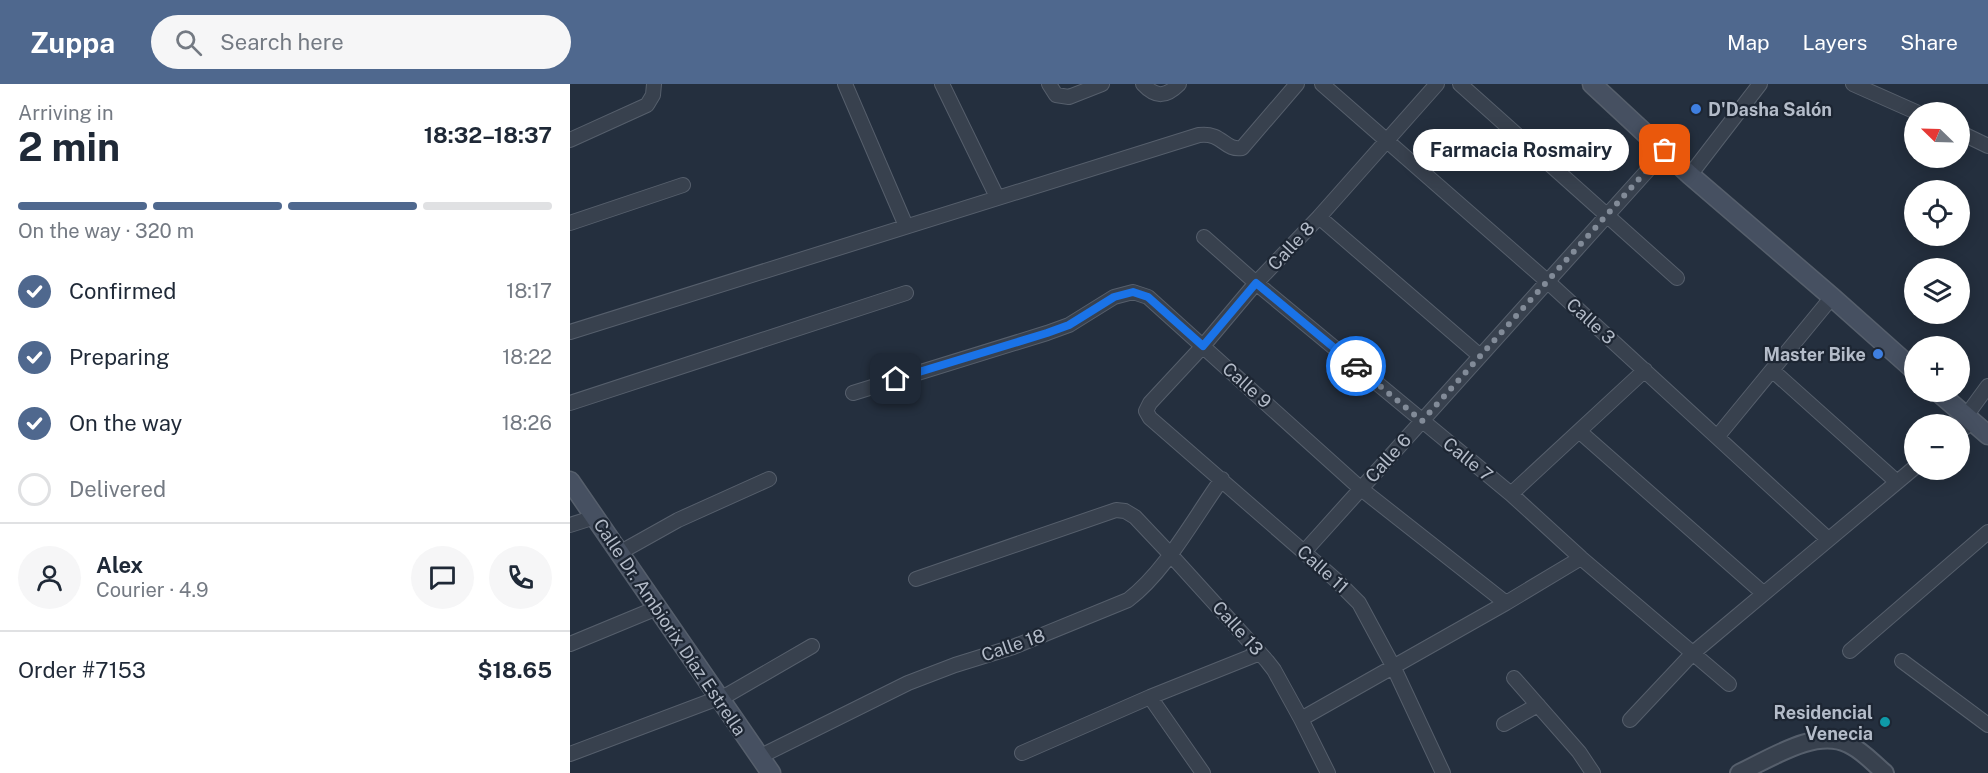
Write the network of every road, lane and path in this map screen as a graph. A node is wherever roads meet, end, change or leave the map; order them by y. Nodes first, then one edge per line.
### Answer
1 (654, 84) edge
2 (845, 84) edge
3 (942, 84) edge
4 (1049, 84) edge
5 (1102, 84) edge
6 (1143, 84) edge
7 (1179, 84) edge
8 (1297, 84) edge
9 (1322, 84) edge
10 (1437, 84) edge
11 (1460, 84) edge
12 (1592, 84) edge
13 (1760, 84) edge
14 (1853, 84) edge
15 (1904, 107) edge
16 (1970, 137) edge
17 (570, 140) edge
18 (1386, 141) junction
19 (1988, 146) edge
20 (1665, 150) junction
21 (1690, 175) junction
22 (683, 185) dead end
23 (997, 197) junction
24 (1607, 216) junction
25 (1319, 217) junction
26 (570, 223) edge
27 (906, 226) junction
28 (1204, 237) dead end
29 (1677, 278) dead end
30 (1547, 281) junction
31 (1256, 283) junction
32 (906, 293) dead end
33 (1832, 297) junction
34 (570, 332) edge
35 (1203, 346) junction
36 (1479, 355) junction
37 (1904, 361) edge
38 (1646, 370) junction
39 (1772, 370) junction
40 (1988, 386) edge
41 (853, 393) dead end
42 (1947, 402) edge
43 (570, 403) edge
44 (1146, 411) joint
45 (1958, 414) edge
46 (1970, 416) edge
47 (1422, 421) junction
48 (1970, 425) edge
49 (1579, 431) junction
50 (1988, 435) edge
51 (1717, 437) junction
52 (1904, 476) edge
53 (769, 479) dead end
54 (1222, 479) junction
55 (570, 482) edge
56 (1897, 482) junction
57 (1360, 488) junction
58 (1511, 494) junction
59 (595, 517) junction
60 (570, 525) edge
61 (1988, 532) edge
62 (1828, 539) junction
63 (1304, 552) junction
64 (619, 553) junction
65 (1170, 554) junction
66 (1581, 558) junction
67 (916, 579) dead end
68 (1763, 593) junction
69 (1506, 603) junction
70 (657, 608) junction
71 (570, 644) edge
72 (812, 646) dead end
73 (1850, 651) dead end
74 (1260, 652) junction
75 (1693, 653) junction
76 (1902, 661) dead end
77 (1393, 666) junction
78 (1514, 678) dead end
79 (1729, 684) dead end
80 (718, 696) junction
81 (1150, 697) junction
82 (1538, 705) junction
83 (1301, 719) junction
84 (1630, 720) dead end
85 (1504, 724) dead end
86 (1988, 725) edge
87 (1022, 753) dead end
88 (570, 754) edge
89 (759, 757) junction
90 (771, 773) edge
91 (1203, 773) edge
92 (1328, 773) edge
93 (1443, 773) edge
94 (1593, 773) edge
95 (1739, 773) edge
96 (1885, 773) edge

1 - 17 street
2 - 27 street
3 - 23 street
4 - 5 street
6 - 7 street
8 - 23 street
9 - 18 street, Calle 3
10 - 18 street, Calle 8
11 - 24 street
12 - 20 main road
13 - 21 street
14 - 15 street
16 - 19 street
18 - 25 street, Calle 8
18 - 30 street, Calle 3
20 - 21 main road
20 - 24 street, Calle 6
21 - 33 main road
22 - 26 street
23 - 27 street
24 - 29 street
24 - 30 street, Calle 6
25 - 31 street, Calle 8
25 - 36 street
27 - 34 street
28 - 31 street, Calle 7
30 - 36 street, Calle 6
30 - 38 street, Calle 3
31 - 35 street, Calle 8
31 - 47 street, Calle 7
32 - 43 street
33 - 37 main road
33 - 39 street
35 - 41 street, Calle 9
35 - 44 street, Calle 8
35 - 57 street, Calle 9
36 - 47 street, Calle 6
38 - 49 street
38 - 51 street, Calle 3
39 - 51 street
39 - 56 street
40 - 46 street
42 - 45 main road
44 - 54 street, Calle 11
47 - 57 street, Calle 6
47 - 58 street, Calle 7
48 - 50 main road
49 - 58 street
49 - 68 street
51 - 62 street, Calle 3
52 - 56 street
53 - 64 street
54 - 63 street, Calle 11
54 - 65 street, Calle 18
55 - 59 main road, Calle Dr. Ambiorix Díaz Estrella
56 - 62 street
57 - 63 street, Calle 6
57 - 69 street, Calle 9
58 - 66 street, Calle 7
59 - 60 street
59 - 64 main road, Calle Dr. Ambiorix Díaz Estrella
61 - 73 street
62 - 68 street
63 - 77 street, Calle 11
64 - 70 main road, Calle Dr. Ambiorix Díaz Estrella
65 - 67 street, Calle 13
65 - 74 street, Calle 13
65 - 89 street, Calle 18
66 - 69 street
66 - 75 street, Calle 7
68 - 75 street
69 - 77 street
70 - 71 street
70 - 80 main road, Calle Dr. Ambiorix Díaz Estrella
72 - 80 street
74 - 81 street
74 - 83 street, Calle 13
75 - 79 street, Calle 7
75 - 84 street
76 - 86 street
77 - 83 street
77 - 93 street, Calle 11
78 - 82 street
80 - 88 street
80 - 89 main road, Calle Dr. Ambiorix Díaz Estrella
81 - 87 street
81 - 91 street
82 - 85 street
82 - 94 street
83 - 92 street, Calle 13
89 - 90 main road, Calle Dr. Ambiorix Díaz Estrella
95 - 96 street

